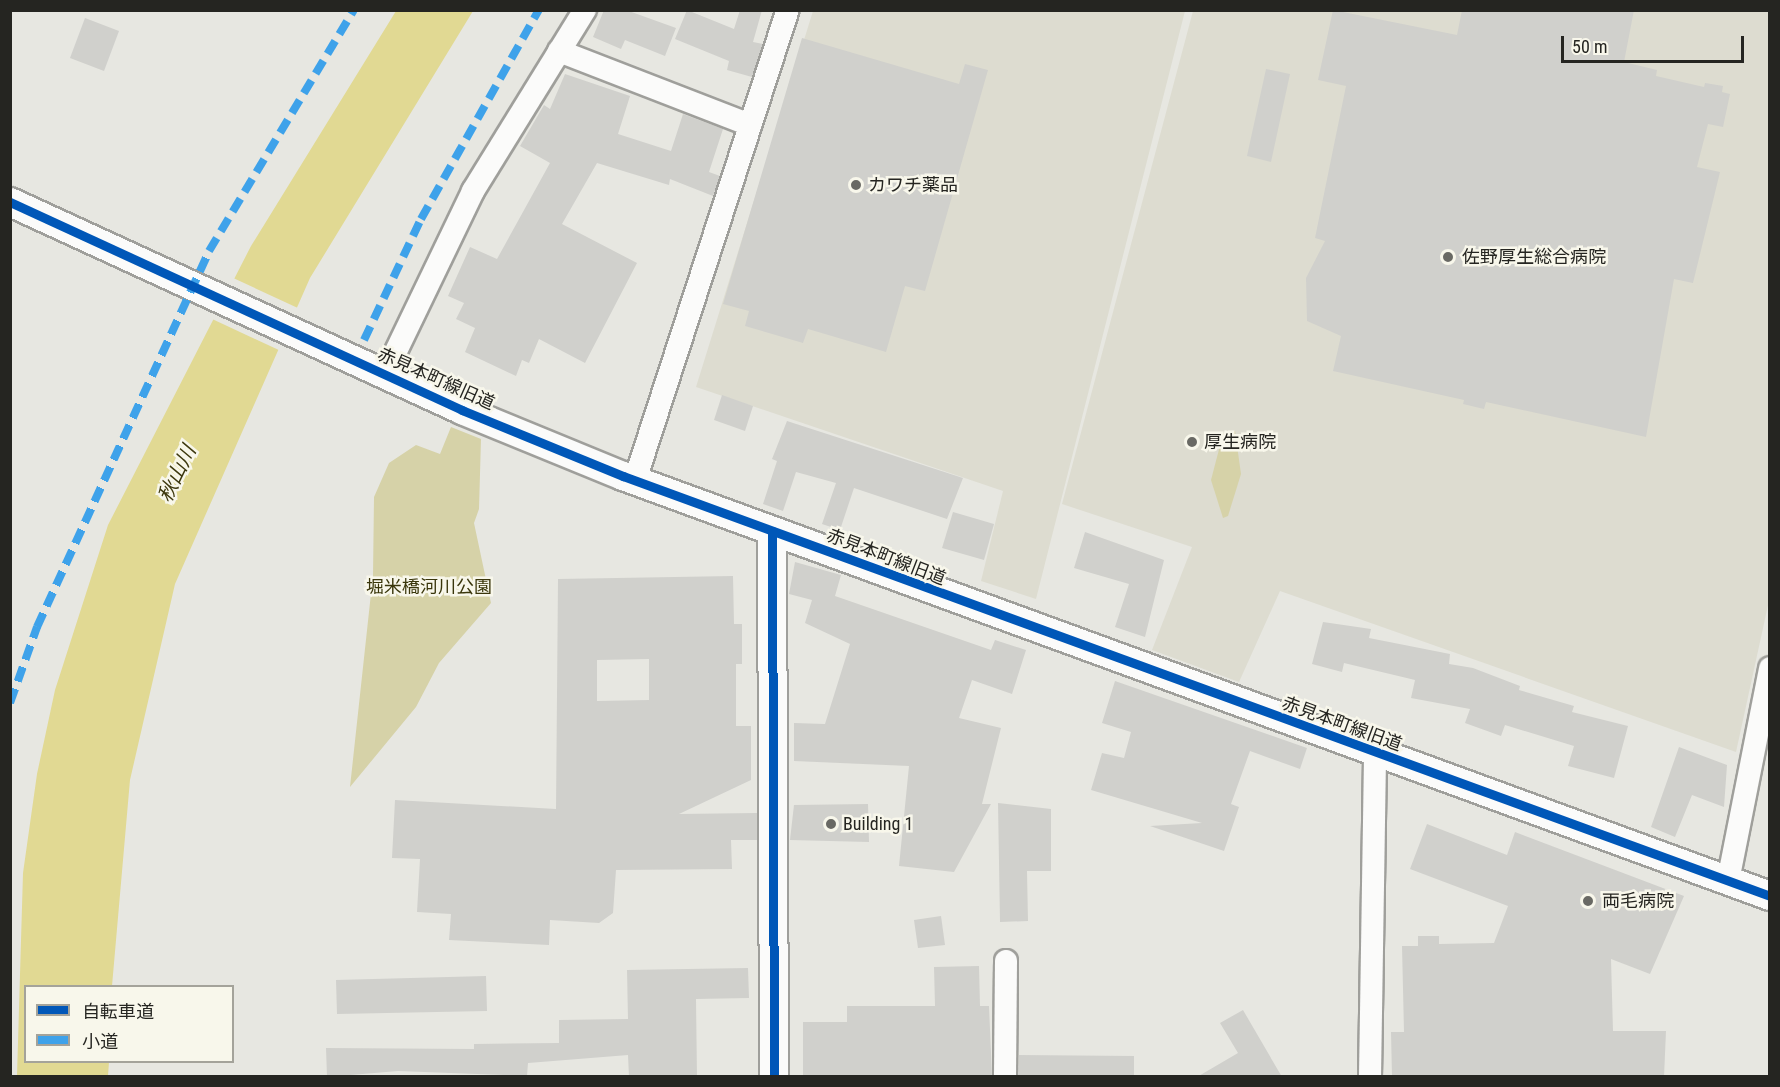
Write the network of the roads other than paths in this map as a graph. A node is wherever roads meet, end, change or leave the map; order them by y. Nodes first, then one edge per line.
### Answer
1 (585, 10) edge
2 (788, 10) edge
3 (559, 51) junction
4 (750, 125) junction
5 (10, 202) edge
6 (385, 374) junction
7 (635, 480) junction
8 (772, 531) junction
9 (1770, 668) edge
10 (1375, 754) junction
11 (1728, 881) junction
12 (1770, 896) edge
13 (1006, 961) dead end
14 (774, 1077) edge
15 (1005, 1077) edge
16 (1370, 1077) edge

1 - 3 street
2 - 4 street
3 - 4 street
3 - 6 street
4 - 7 street
5 - 6 street, 赤見本町線旧道
6 - 7 street, 赤見本町線旧道
7 - 8 street, 赤見本町線旧道
8 - 10 street, 赤見本町線旧道
8 - 14 street
9 - 11 street
10 - 11 street, 赤見本町線旧道
10 - 16 street
11 - 12 street, 赤見本町線旧道
13 - 15 street

